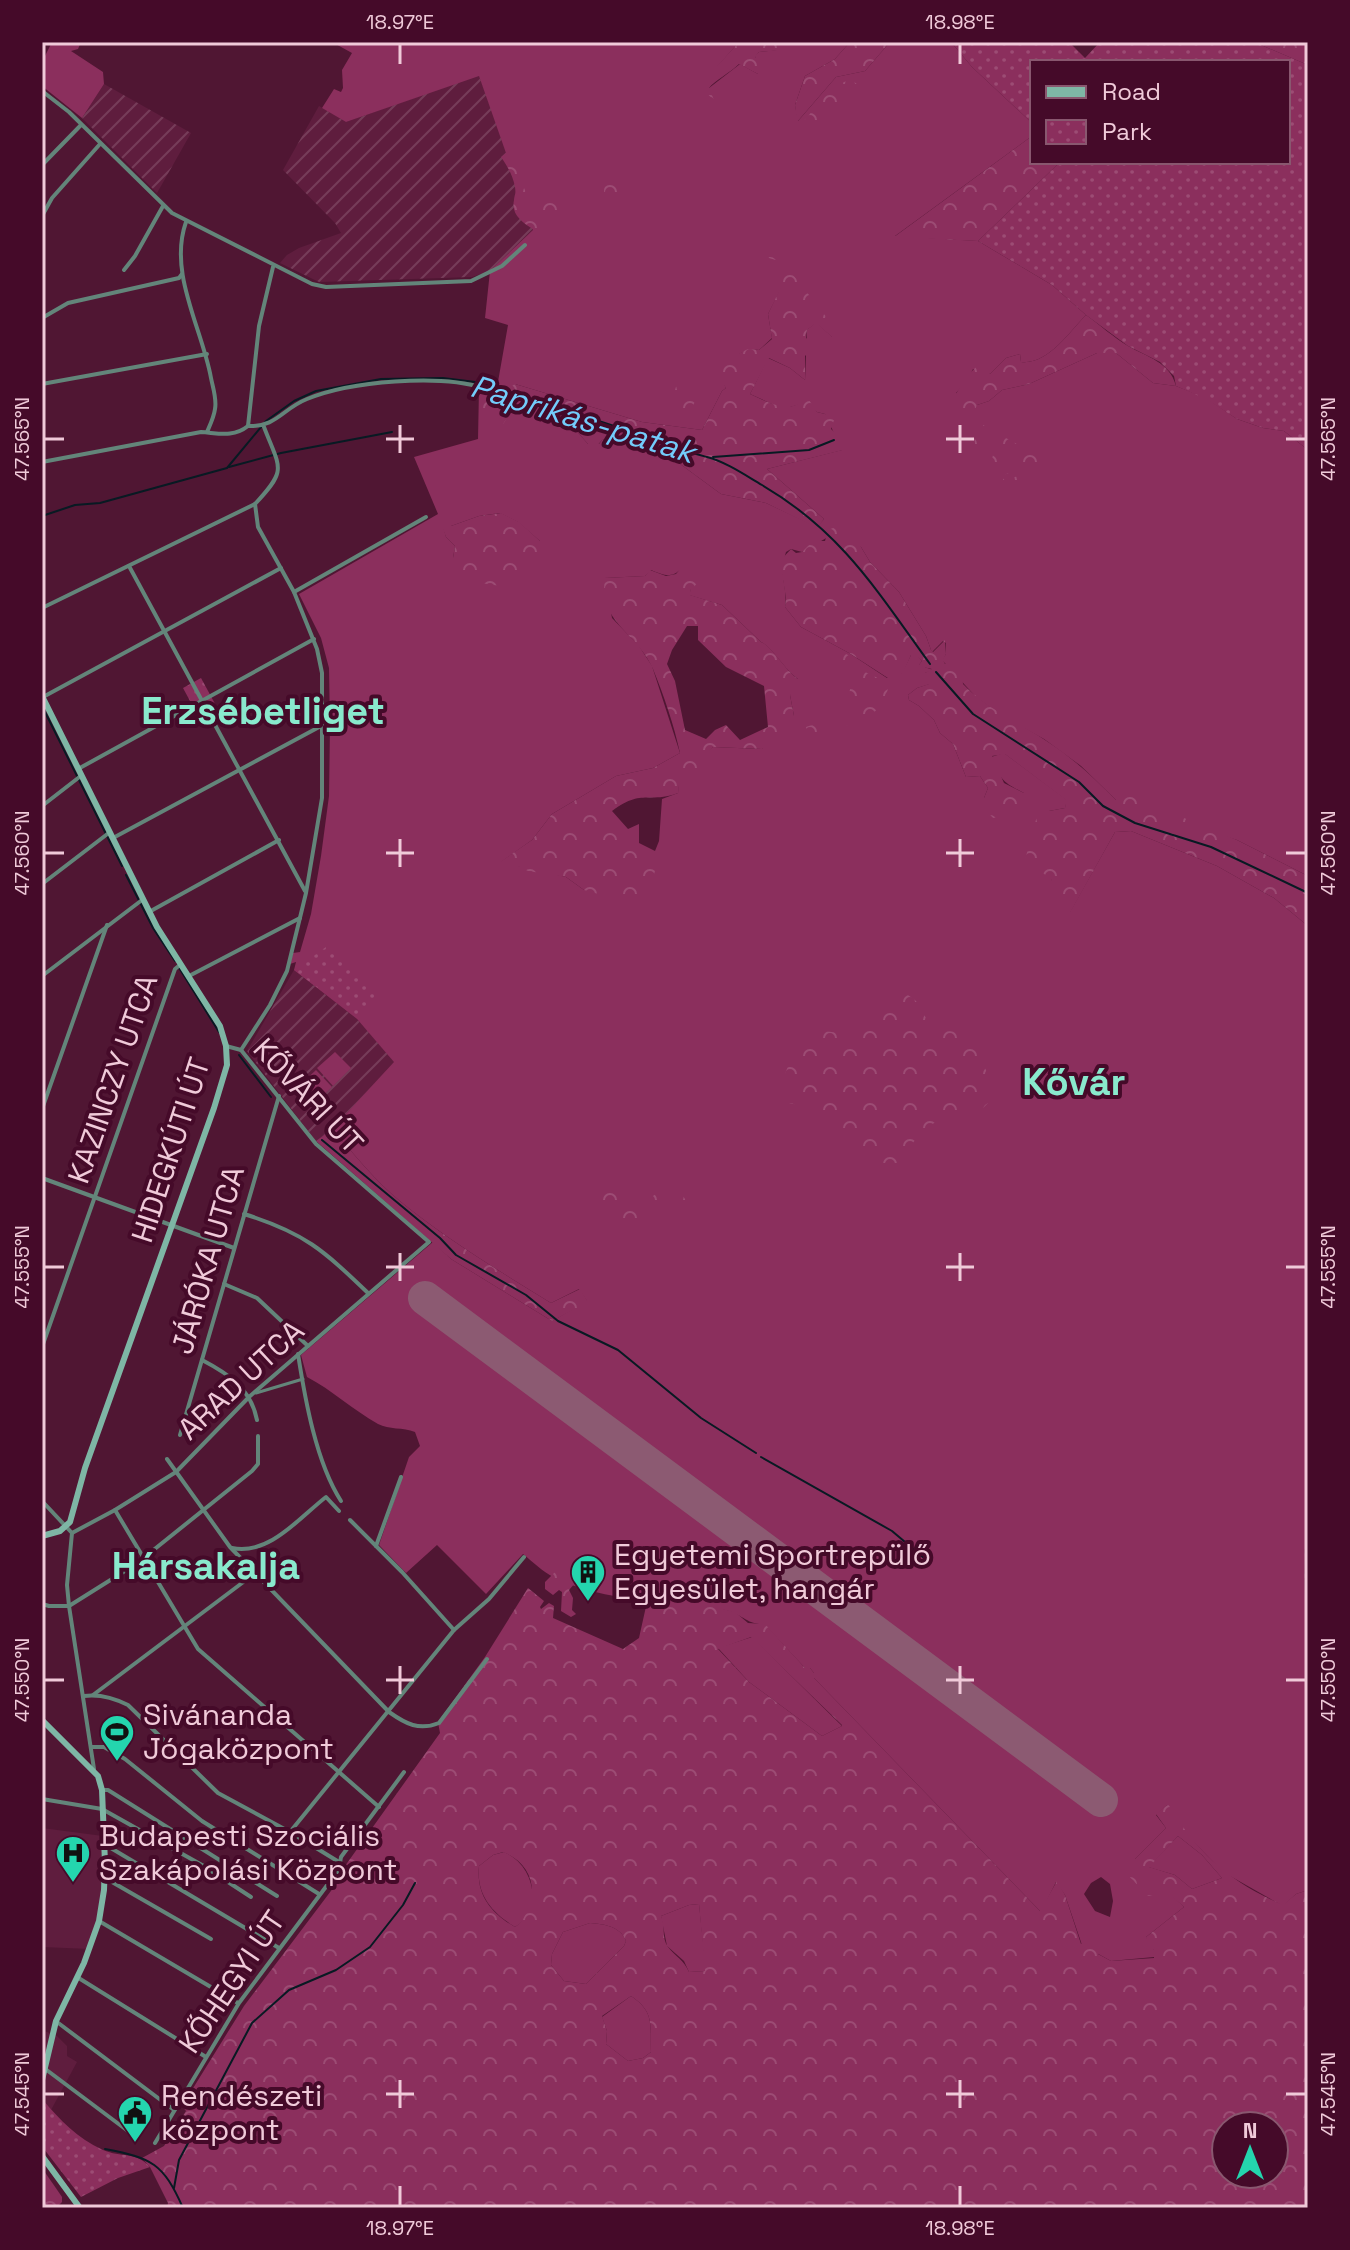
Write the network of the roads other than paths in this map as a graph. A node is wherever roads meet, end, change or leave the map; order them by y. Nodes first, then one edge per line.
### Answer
1 (42, 91) edge
2 (81, 125) junction
3 (100, 144) junction
4 (42, 165) edge
5 (163, 206) junction
6 (42, 216) edge
7 (186, 222) junction
8 (525, 245) dead end
9 (273, 267) junction
10 (124, 270) dead end
11 (182, 274) junction
12 (42, 318) edge
13 (207, 354) junction
14 (42, 384) edge
15 (484, 388) dead end
16 (248, 426) junction
17 (261, 426) junction
18 (207, 432) junction
19 (42, 462) edge
20 (255, 504) junction
21 (426, 517) dead end
22 (129, 566) junction
23 (281, 568) junction
24 (294, 592) junction
25 (42, 608) edge
26 (164, 629) junction
27 (314, 639) junction
28 (42, 696) edge
29 (202, 701) junction
30 (321, 726) junction
31 (241, 771) junction
32 (79, 775) junction
33 (42, 806) edge
34 (109, 834) junction
35 (279, 840) junction
36 (42, 884) edge
37 (306, 893) junction
38 (141, 900) junction
39 (149, 912) junction
40 (300, 918) junction
41 (107, 925) junction
42 (179, 965) junction
43 (42, 976) edge
44 (189, 976) junction
45 (226, 1046) junction
46 (241, 1050) junction
47 (279, 1096) junction
48 (42, 1109) edge
49 (42, 1178) edge
50 (95, 1197) junction
51 (244, 1214) junction
52 (171, 1225) junction
53 (429, 1242) joint
54 (234, 1248) junction
55 (224, 1284) junction
56 (368, 1293) junction
57 (308, 1346) junction
58 (42, 1347) edge
59 (298, 1354) junction
60 (202, 1360) junction
61 (304, 1379) junction
62 (256, 1393) junction
63 (249, 1397) junction
64 (257, 1420) dead end
65 (180, 1435) dead end
66 (258, 1436) dead end
67 (167, 1459) dead end
68 (176, 1472) junction
69 (401, 1477) dead end
70 (42, 1501) edge
71 (341, 1501) dead end
72 (202, 1509) junction
73 (115, 1510) junction
74 (339, 1511) dead end
75 (350, 1520) dead end
76 (69, 1529) junction
77 (42, 1536) edge
78 (376, 1546) junction
79 (230, 1547) junction
80 (524, 1557) dead end
81 (144, 1558) junction
82 (255, 1573) junction
83 (42, 1604) edge
84 (69, 1606) junction
85 (183, 1627) junction
86 (454, 1630) junction
87 (487, 1659) dead end
88 (93, 1695) junction
89 (84, 1696) junction
90 (389, 1712) junction
91 (42, 1720) edge
92 (92, 1747) junction
93 (94, 1769) junction
94 (339, 1772) junction
95 (404, 1772) dead end
96 (102, 1790) junction
97 (42, 1799) edge
98 (379, 1807) junction
99 (102, 1809) junction
100 (290, 1832) junction
101 (104, 1844) junction
102 (339, 1862) junction
103 (105, 1878) junction
104 (320, 1894) junction
105 (277, 1896) dead end
106 (251, 1897) dead end
107 (99, 1921) junction
108 (211, 1939) dead end
109 (279, 1948) junction
110 (77, 1977) junction
111 (239, 2003) junction
112 (56, 2021) junction
113 (206, 2057) junction
114 (44, 2068) junction
115 (42, 2080) edge
116 (174, 2110) junction
117 (128, 2131) dead end
118 (155, 2143) dead end
119 (42, 2156) edge
120 (80, 2208) edge

1 - 2 street
2 - 3 street
2 - 4 street
3 - 5 street
3 - 6 street
5 - 7 street
5 - 10 street
7 - 9 street
7 - 11 street
8 - 9 street
9 - 16 street
11 - 12 street
11 - 13 street
13 - 14 street
13 - 18 street
15 - 17 street
16 - 17 street
16 - 18 street
17 - 20 street
18 - 19 street
20 - 22 street
20 - 23 street
21 - 24 street
22 - 25 street
22 - 26 street
23 - 24 street
23 - 26 street
24 - 27 street
26 - 28 street
26 - 29 street
27 - 29 street
27 - 30 street
28 - 32 main road, HIDEGKÚTI ÚT
29 - 31 street
29 - 32 street
30 - 31 street
30 - 37 street
31 - 34 street
31 - 35 street
32 - 33 street
32 - 34 main road, HIDEGKÚTI ÚT
34 - 36 street
34 - 38 main road, HIDEGKÚTI ÚT
35 - 37 street
35 - 39 street
37 - 40 street
38 - 39 main road, HIDEGKÚTI ÚT
38 - 41 street
39 - 42 main road, HIDEGKÚTI ÚT
40 - 44 street
40 - 46 street
41 - 43 street
41 - 48 street
42 - 44 main road, HIDEGKÚTI ÚT
42 - 50 street, KAZINCZY UTCA
44 - 45 main road, HIDEGKÚTI ÚT
45 - 46 street, KŐVÁRI ÚT
45 - 52 main road, HIDEGKÚTI ÚT
46 - 47 street, KŐVÁRI ÚT
47 - 51 street, JÁRÓKA UTCA
47 - 53 street, KŐVÁRI ÚT
49 - 50 street
50 - 52 street
50 - 58 street, KAZINCZY UTCA
51 - 54 street, JÁRÓKA UTCA
51 - 56 street
52 - 54 street
52 - 76 main road, HIDEGKÚTI ÚT
53 - 56 street, ARAD UTCA
54 - 55 street, JÁRÓKA UTCA
55 - 57 street
55 - 60 street, JÁRÓKA UTCA
56 - 57 street, ARAD UTCA
57 - 59 street, ARAD UTCA
59 - 61 street
59 - 62 street, ARAD UTCA
60 - 63 street
60 - 65 street, JÁRÓKA UTCA
61 - 62 street
61 - 71 street
62 - 63 street, ARAD UTCA
63 - 64 street
63 - 68 street, ARAD UTCA
66 - 72 street
67 - 68 street
68 - 72 street
68 - 73 street, ARAD UTCA
69 - 78 street
70 - 76 street
72 - 79 street
72 - 81 street
73 - 76 street, ARAD UTCA
73 - 81 street
74 - 79 street
75 - 78 street
76 - 77 main road
76 - 84 street
78 - 86 street
79 - 82 street
80 - 86 street
81 - 84 street
81 - 85 street
82 - 85 street
82 - 90 street
83 - 84 street
84 - 89 street
85 - 88 street
85 - 94 street
86 - 90 street
87 - 90 street
88 - 89 street
88 - 100 street
89 - 92 street
90 - 94 street
91 - 93 main road
92 - 93 street
92 - 104 street
93 - 96 main road
94 - 98 street
94 - 100 street
95 - 98 street, KŐHEGYI ÚT
96 - 99 main road
96 - 105 street
97 - 99 street
98 - 102 street, KŐHEGYI ÚT
99 - 101 main road
99 - 106 street
100 - 102 street
101 - 103 main road
101 - 109 street
102 - 104 street, KŐHEGYI ÚT
103 - 107 main road
103 - 108 street
104 - 109 street, KŐHEGYI ÚT
107 - 110 main road
107 - 111 street
109 - 111 street, KŐHEGYI ÚT
110 - 112 main road
110 - 113 street
111 - 113 street, KŐHEGYI ÚT
112 - 114 main road
112 - 116 street
113 - 116 street, KŐHEGYI ÚT
114 - 115 main road
114 - 117 street
116 - 118 street, KŐHEGYI ÚT
119 - 120 main road

